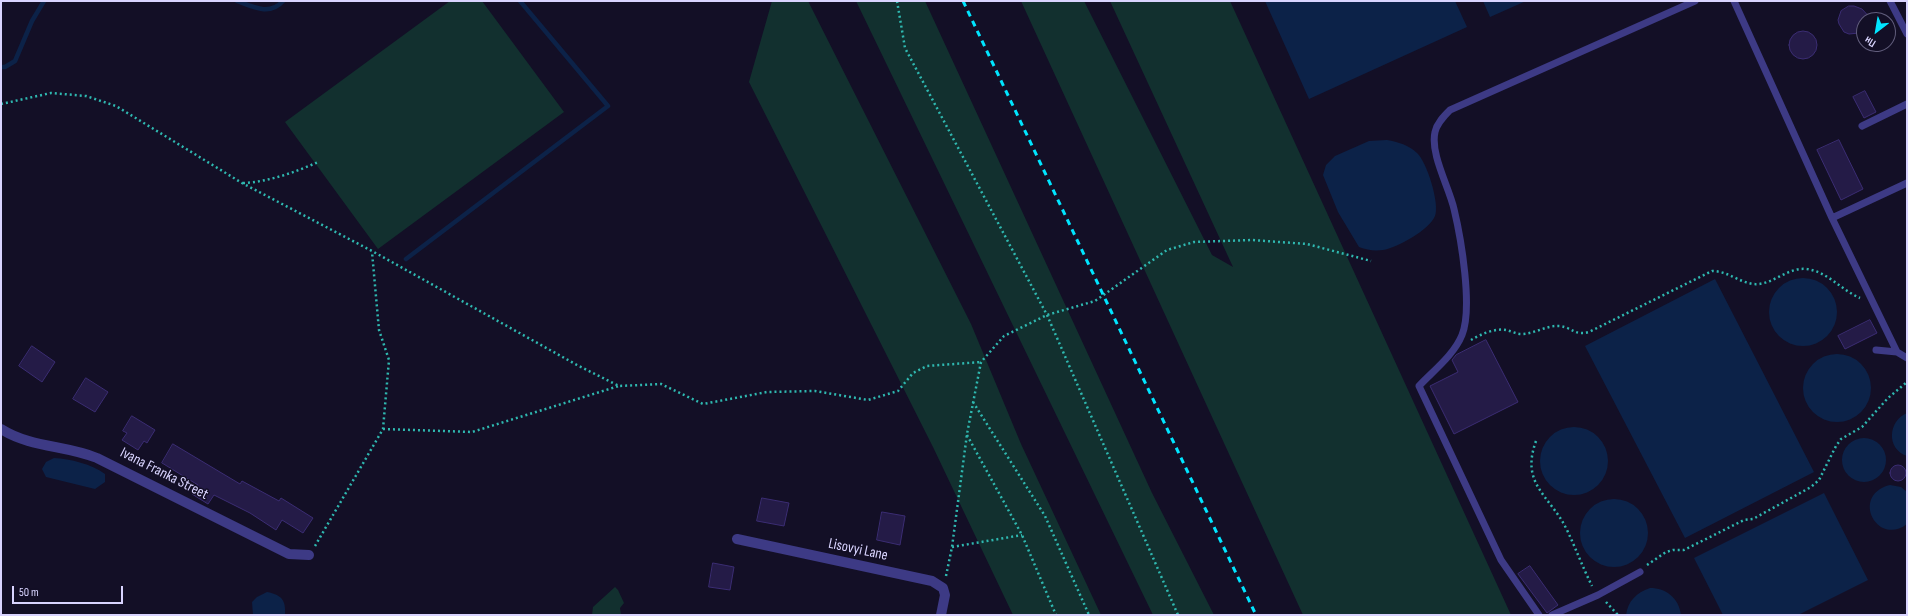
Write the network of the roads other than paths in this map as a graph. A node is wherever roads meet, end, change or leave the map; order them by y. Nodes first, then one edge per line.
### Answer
1 (1695, 1) edge
2 (1734, 1) edge
3 (1890, 1) edge
4 (1907, 34) edge
5 (1907, 104) edge
6 (1862, 126) dead end
7 (1907, 183) edge
8 (1832, 218) junction
9 (1876, 350) dead end
10 (1897, 352) junction
11 (1907, 358) edge
12 (1, 429) edge
13 (737, 539) dead end
14 (309, 555) road end
15 (1640, 572) road end
16 (941, 615) edge
17 (1539, 615) edge
18 (1552, 615) edge

1 - 17 lane
2 - 8 lane
3 - 4 lane
5 - 6 lane
7 - 8 lane
8 - 10 lane
9 - 10 lane
10 - 11 lane
12 - 14 street, Ivana Franka Street
13 - 16 street, Lisovyi Lane
15 - 18 lane

